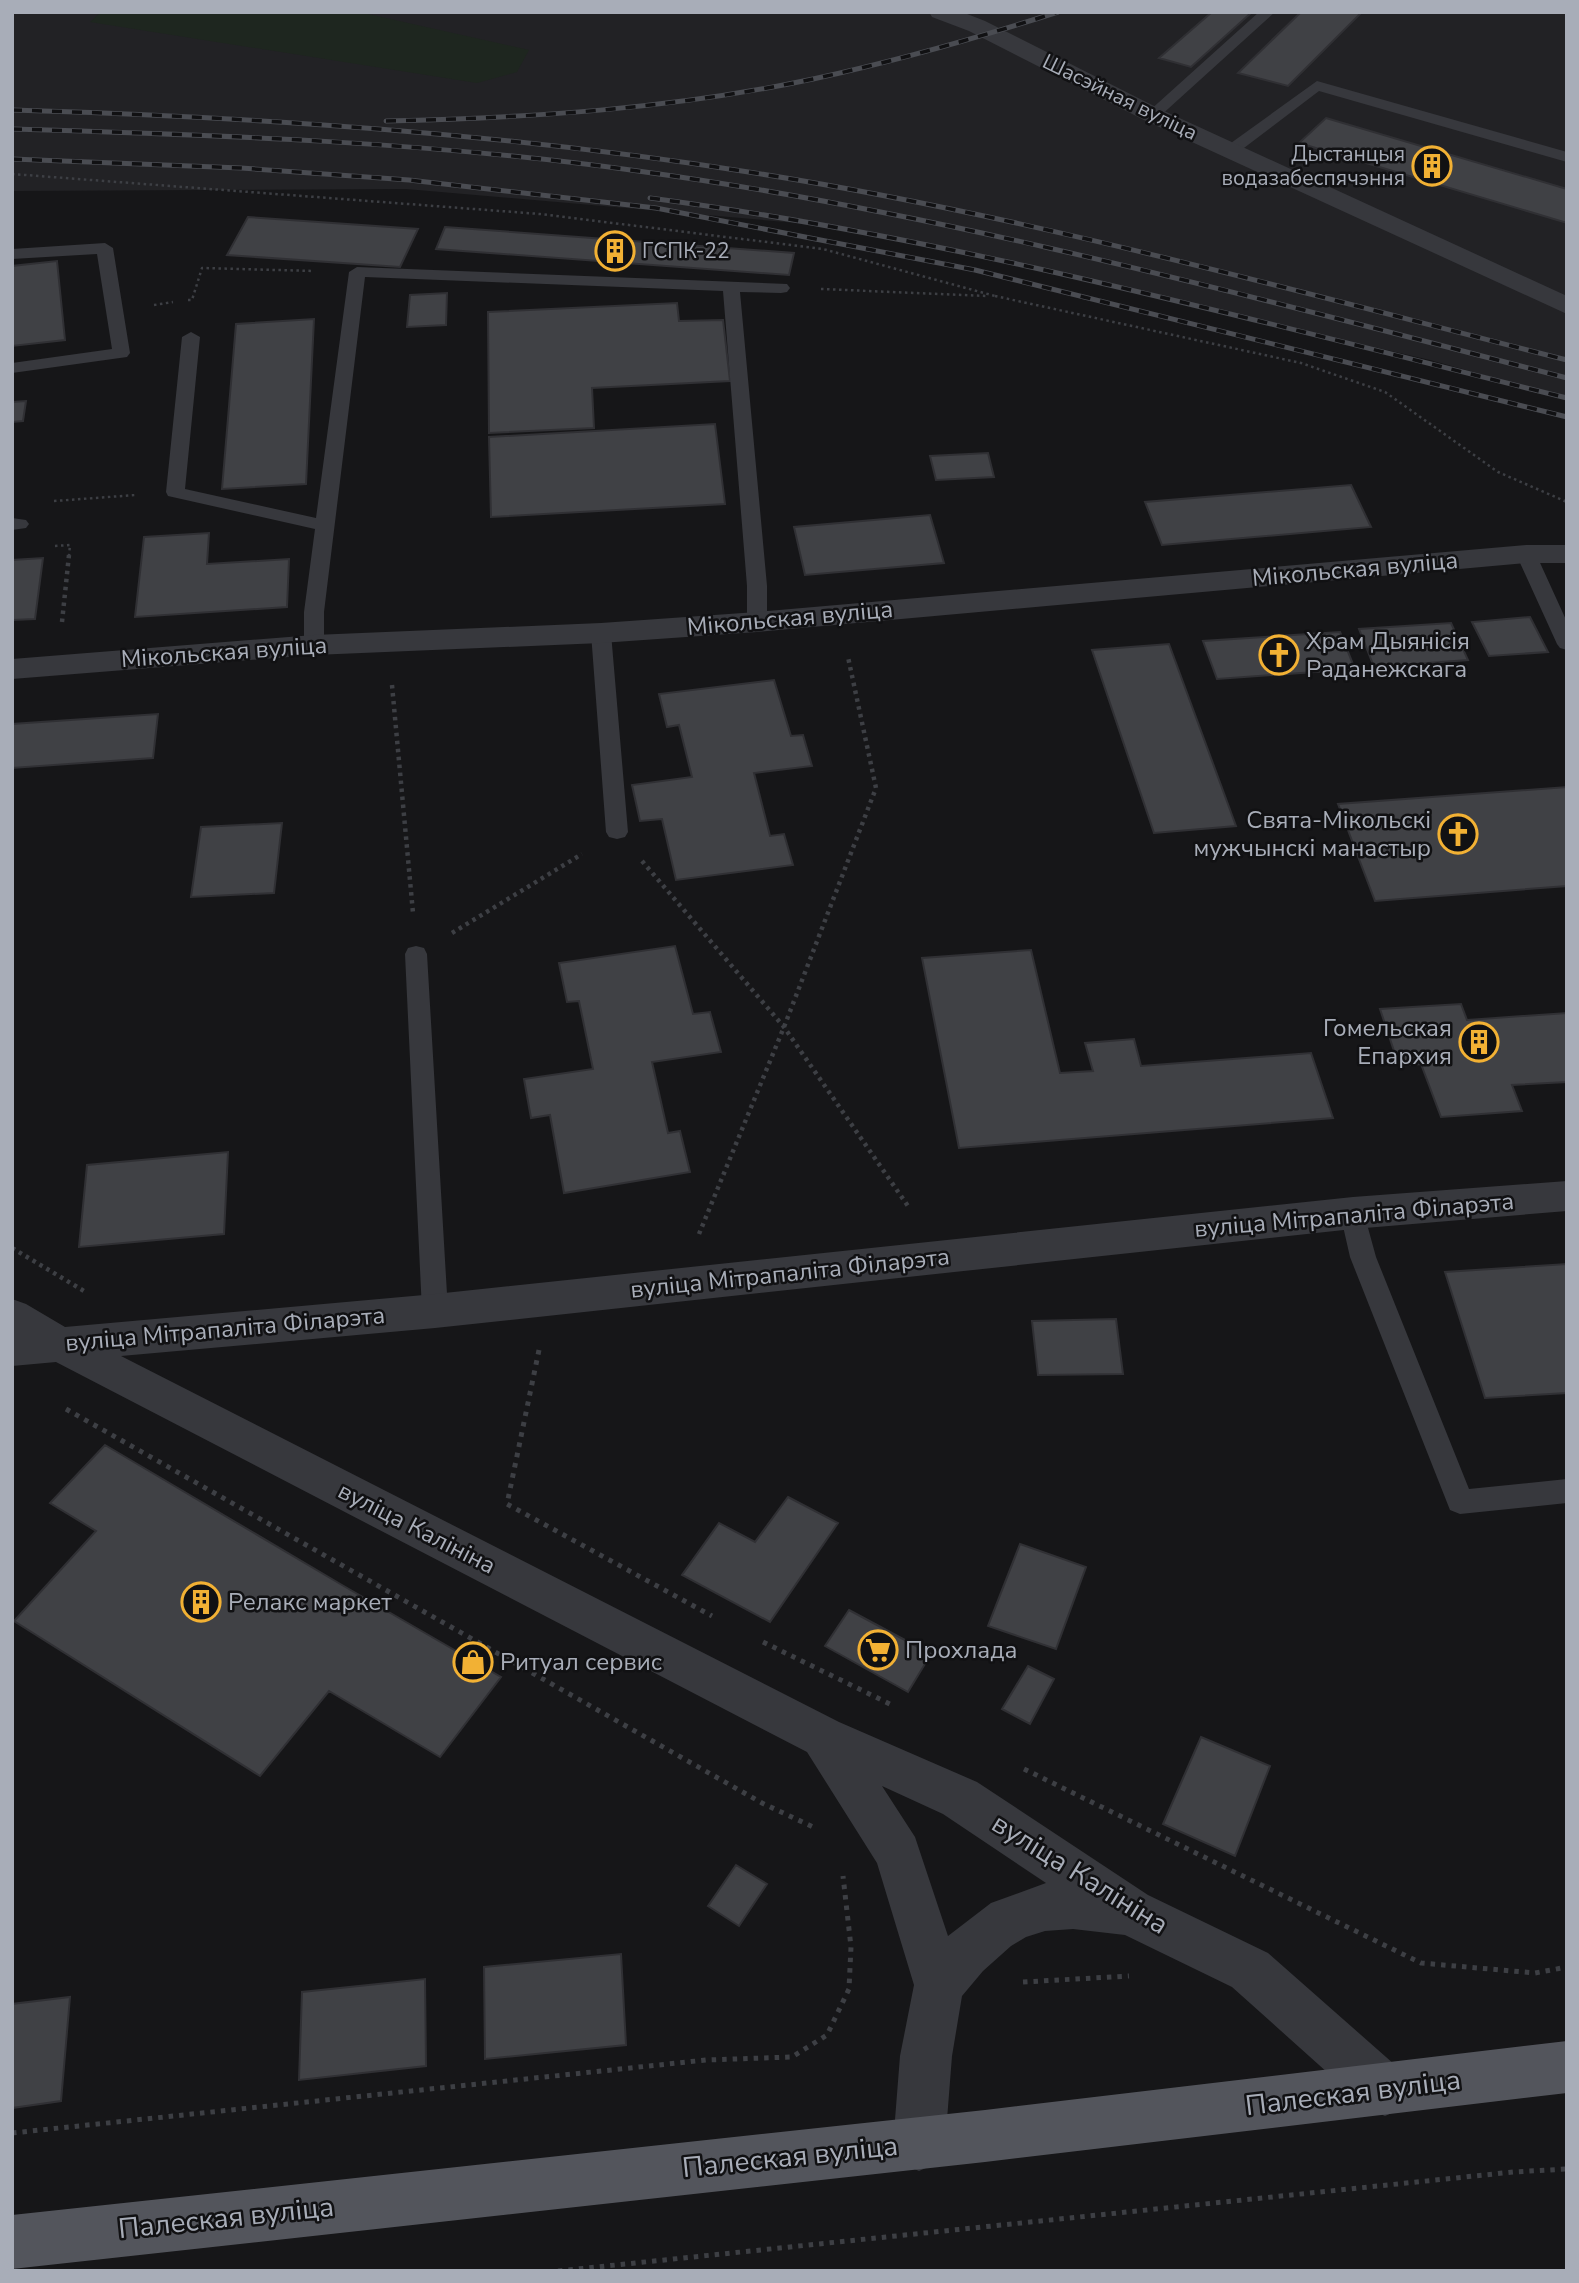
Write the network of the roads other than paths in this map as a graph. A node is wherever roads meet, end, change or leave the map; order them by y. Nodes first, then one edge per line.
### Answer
1 (940, 12) edge
2 (1268, 12) edge
3 (1153, 115) junction
4 (1230, 151) junction
5 (1567, 157) edge
6 (12, 254) edge
7 (731, 286) junction
8 (781, 288) road end
9 (1567, 306) edge
10 (191, 337) dead end
11 (12, 368) edge
12 (326, 526) junction
13 (1526, 554) junction
14 (1567, 554) edge
15 (757, 622) junction
16 (601, 633) junction
17 (1567, 643) edge
18 (314, 645) junction
19 (12, 668) edge
20 (617, 832) road end
21 (416, 954) road end
22 (1567, 1196) edge
23 (1353, 1213) junction
24 (435, 1311) junction
25 (12, 1316) edge
26 (57, 1343) junction
27 (12, 1349) edge
28 (1567, 1491) edge
29 (822, 1737) junction
30 (1131, 1912) junction
31 (939, 1984) junction
32 (1567, 2067) edge
33 (1385, 2090) junction
34 (919, 2145) junction
35 (12, 2242) edge

1 - 3 street, Шасэйная вуліца
2 - 3 lane
3 - 4 street, Шасэйная вуліца
4 - 5 lane
4 - 9 street, Шасэйная вуліца
6 - 11 lane
7 - 8 lane
7 - 12 lane
7 - 15 lane
10 - 12 lane
12 - 18 lane
13 - 14 street, Мікольская вуліца
13 - 15 street, Мікольская вуліца
13 - 17 lane
15 - 16 street, Мікольская вуліца
16 - 18 street, Мікольская вуліца
16 - 20 lane
18 - 19 street, Мікольская вуліца
21 - 24 lane
22 - 23 street, вуліца Мітрапаліта Філарэта
23 - 24 street, вуліца Мітрапаліта Філарэта
23 - 28 lane
24 - 26 street, вуліца Мітрапаліта Філарэта
25 - 26 street, вуліца Калініна
26 - 27 street, вуліца Мітрапаліта Філарэта
26 - 29 street, вуліца Калініна
29 - 30 street, вуліца Калініна
29 - 31 street, вуліца Калініна
30 - 31 street
30 - 33 street, вуліца Калініна
31 - 34 street, вуліца Калініна
32 - 33 main road, Палеская вуліца
33 - 34 main road, Палеская вуліца
34 - 35 main road, Палеская вуліца

